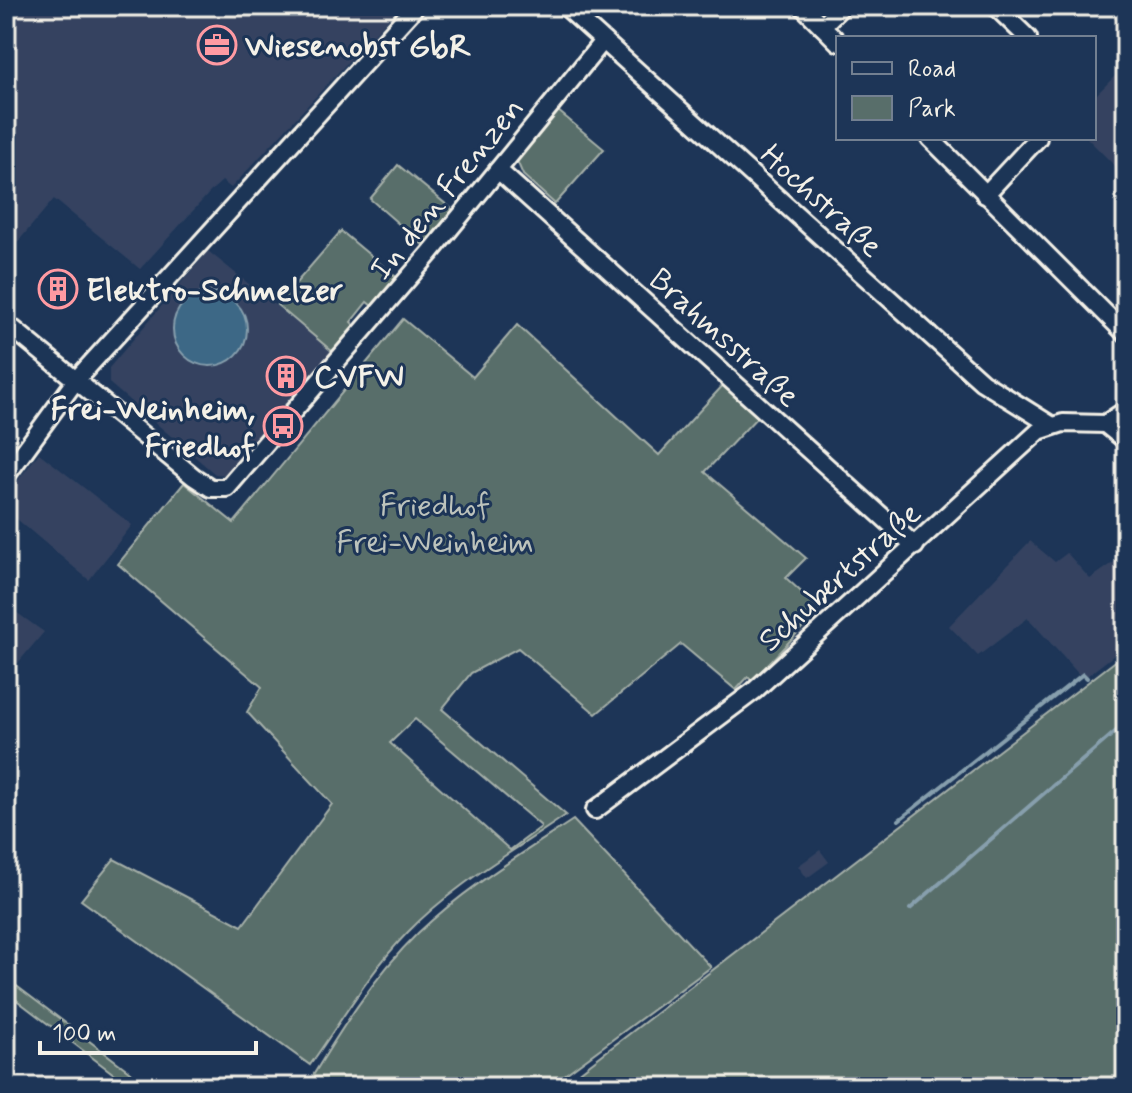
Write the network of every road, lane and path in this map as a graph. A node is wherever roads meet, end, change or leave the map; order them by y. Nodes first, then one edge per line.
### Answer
1 (416, 6) edge
2 (565, 6) edge
3 (802, 6) edge
4 (842, 6) edge
5 (995, 6) edge
6 (584, 12) edge
7 (822, 26) junction
8 (1026, 36) edge
9 (836, 40) edge
10 (603, 41) junction
11 (932, 140) edge
12 (1036, 140) edge
13 (498, 170) junction
14 (985, 195) junction
15 (6, 323) edge
16 (1126, 334) edge
17 (76, 380) junction
18 (1126, 410) edge
19 (1105, 424) junction
20 (1051, 425) junction
21 (1126, 441) edge
22 (6, 476) edge
23 (915, 546) junction
24 (595, 810) dead end

1 - 17 street
2 - 6 street, Hochstraße
3 - 7 street
4 - 7 street
5 - 8 street
6 - 10 street, Hochstraße
7 - 9 street
10 - 13 street, In den Frenzen
10 - 20 street, Hochstraße
11 - 14 street
12 - 14 street
13 - 17 street, In den Frenzen
13 - 23 street, Brahmsstraße
14 - 16 street
15 - 17 street
17 - 22 street
18 - 19 street
19 - 20 street
19 - 21 street
20 - 23 street, Schubertstraße
23 - 24 street, Schubertstraße

